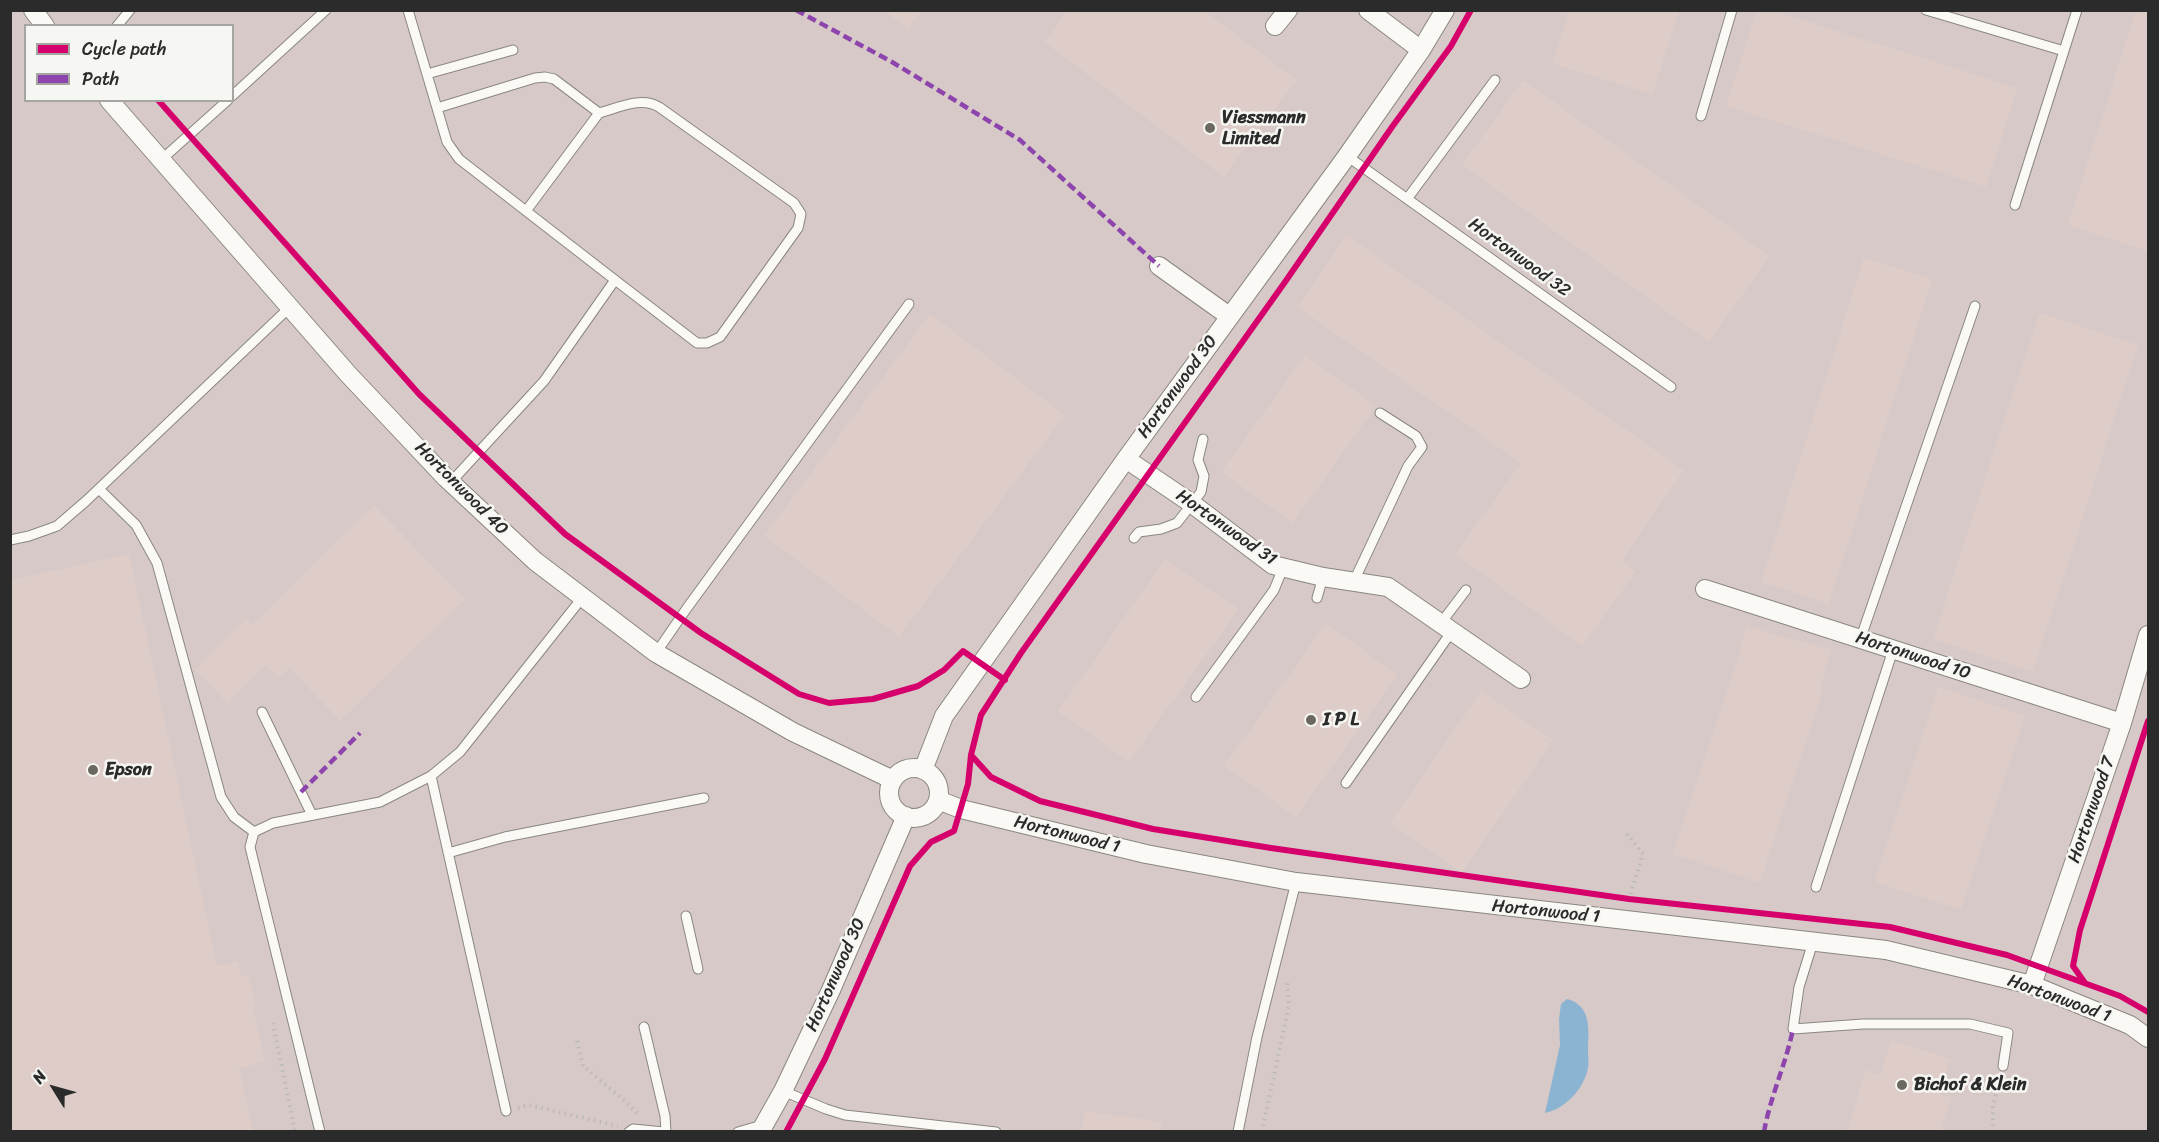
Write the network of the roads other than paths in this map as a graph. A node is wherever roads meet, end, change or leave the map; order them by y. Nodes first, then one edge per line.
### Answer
1 (33, 10) edge
2 (130, 10) edge
3 (326, 10) edge
4 (408, 10) edge
5 (1288, 10) edge
6 (1368, 10) edge
7 (1445, 10) edge
8 (1732, 10) edge
9 (1926, 10) edge
10 (2077, 10) edge
11 (44, 24) edge
12 (119, 24) edge
13 (1275, 26) dead end
14 (513, 50) dead end
15 (1421, 50) junction
16 (2064, 51) junction
17 (427, 74) junction
18 (1495, 80) dead end
19 (234, 94) edge
20 (111, 102) edge
21 (226, 102) edge
22 (437, 108) junction
23 (599, 113) junction
24 (1701, 116) dead end
25 (1347, 156) junction
26 (161, 160) junction
27 (1407, 199) junction
28 (2015, 206) dead end
29 (526, 211) junction
30 (1159, 266) dead end
31 (615, 280) junction
32 (909, 304) dead end
33 (1976, 306) dead end
34 (289, 308) junction
35 (1229, 316) junction
36 (1671, 387) dead end
37 (1380, 413) dead end
38 (1203, 439) dead end
39 (1126, 459) junction
40 (451, 482) junction
41 (99, 489) junction
42 (1191, 503) junction
43 (1134, 538) dead end
44 (10, 540) edge
45 (1283, 568) junction
46 (1323, 577) junction
47 (1354, 581) junction
48 (1706, 589) dead end
49 (1466, 590) dead end
50 (582, 598) junction
51 (1317, 598) dead end
52 (1446, 627) junction
53 (2148, 635) edge
54 (1860, 640) junction
55 (1893, 650) junction
56 (656, 653) junction
57 (1521, 679) dead end
58 (1196, 697) dead end
59 (262, 712) dead end
60 (2122, 723) junction
61 (924, 770) junction
62 (431, 776) junction
63 (893, 780) junction
64 (1346, 783) dead end
65 (704, 798) dead end
66 (938, 800) junction
67 (312, 815) junction
68 (906, 816) junction
69 (254, 832) junction
70 (448, 853) junction
71 (1296, 882) junction
72 (1816, 887) dead end
73 (686, 915) dead end
74 (1813, 942) junction
75 (698, 969) dead end
76 (2032, 985) junction
77 (644, 1027) dead end
78 (2148, 1038) edge
79 (2003, 1066) road end
80 (783, 1091) junction
81 (506, 1111) road end
82 (763, 1128) edge
83 (320, 1131) edge
84 (630, 1131) edge
85 (665, 1131) edge
86 (738, 1131) edge
87 (996, 1131) edge
88 (1238, 1131) edge

1 - 11 street
2 - 12 lane
3 - 19 lane
4 - 17 lane
5 - 13 street
6 - 15 street
7 - 15 street, Hortonwood 30
8 - 24 lane
9 - 16 lane
10 - 16 lane
14 - 17 lane
15 - 25 street, Hortonwood 30
16 - 28 lane
17 - 22 lane
18 - 27 lane
20 - 26 street, Hortonwood 40
21 - 26 lane
22 - 23 lane
22 - 29 lane
23 - 29 lane
23 - 31 lane
25 - 27 lane, Hortonwood 32
25 - 35 street, Hortonwood 30
26 - 34 street, Hortonwood 40
27 - 36 lane, Hortonwood 32
29 - 31 lane
30 - 35 street
31 - 40 lane
32 - 56 lane
33 - 54 lane
34 - 40 street, Hortonwood 40
34 - 41 lane
35 - 39 street, Hortonwood 30
37 - 47 lane
38 - 42 lane
39 - 42 street, Hortonwood 31
39 - 61 street, Hortonwood 30
40 - 50 street, Hortonwood 40
41 - 44 lane
41 - 69 lane
42 - 43 lane
42 - 45 street, Hortonwood 31
45 - 46 street, Hortonwood 31
45 - 58 lane
46 - 47 street, Hortonwood 31
46 - 51 lane
47 - 52 street, Hortonwood 31
48 - 54 street, Hortonwood 10
49 - 52 lane
50 - 56 street, Hortonwood 40
50 - 62 lane
52 - 57 street, Hortonwood 31
52 - 64 lane
53 - 60 street, Hortonwood 7
54 - 55 street, Hortonwood 10
55 - 60 street, Hortonwood 10
55 - 72 lane
56 - 63 street, Hortonwood 40
59 - 67 lane
60 - 76 street, Hortonwood 7
61 - 63 street
61 - 66 street
62 - 67 lane
62 - 70 lane
63 - 68 street
65 - 70 lane
66 - 68 street
66 - 71 street, Hortonwood 1
67 - 69 lane
68 - 80 street, Hortonwood 30
69 - 83 lane
70 - 81 lane
71 - 74 street, Hortonwood 1
71 - 88 lane
73 - 75 lane
74 - 76 street, Hortonwood 1
74 - 79 lane
76 - 78 street, Hortonwood 1
77 - 85 lane
80 - 82 street, Hortonwood 30
80 - 87 lane
82 - 86 lane
84 - 85 lane

